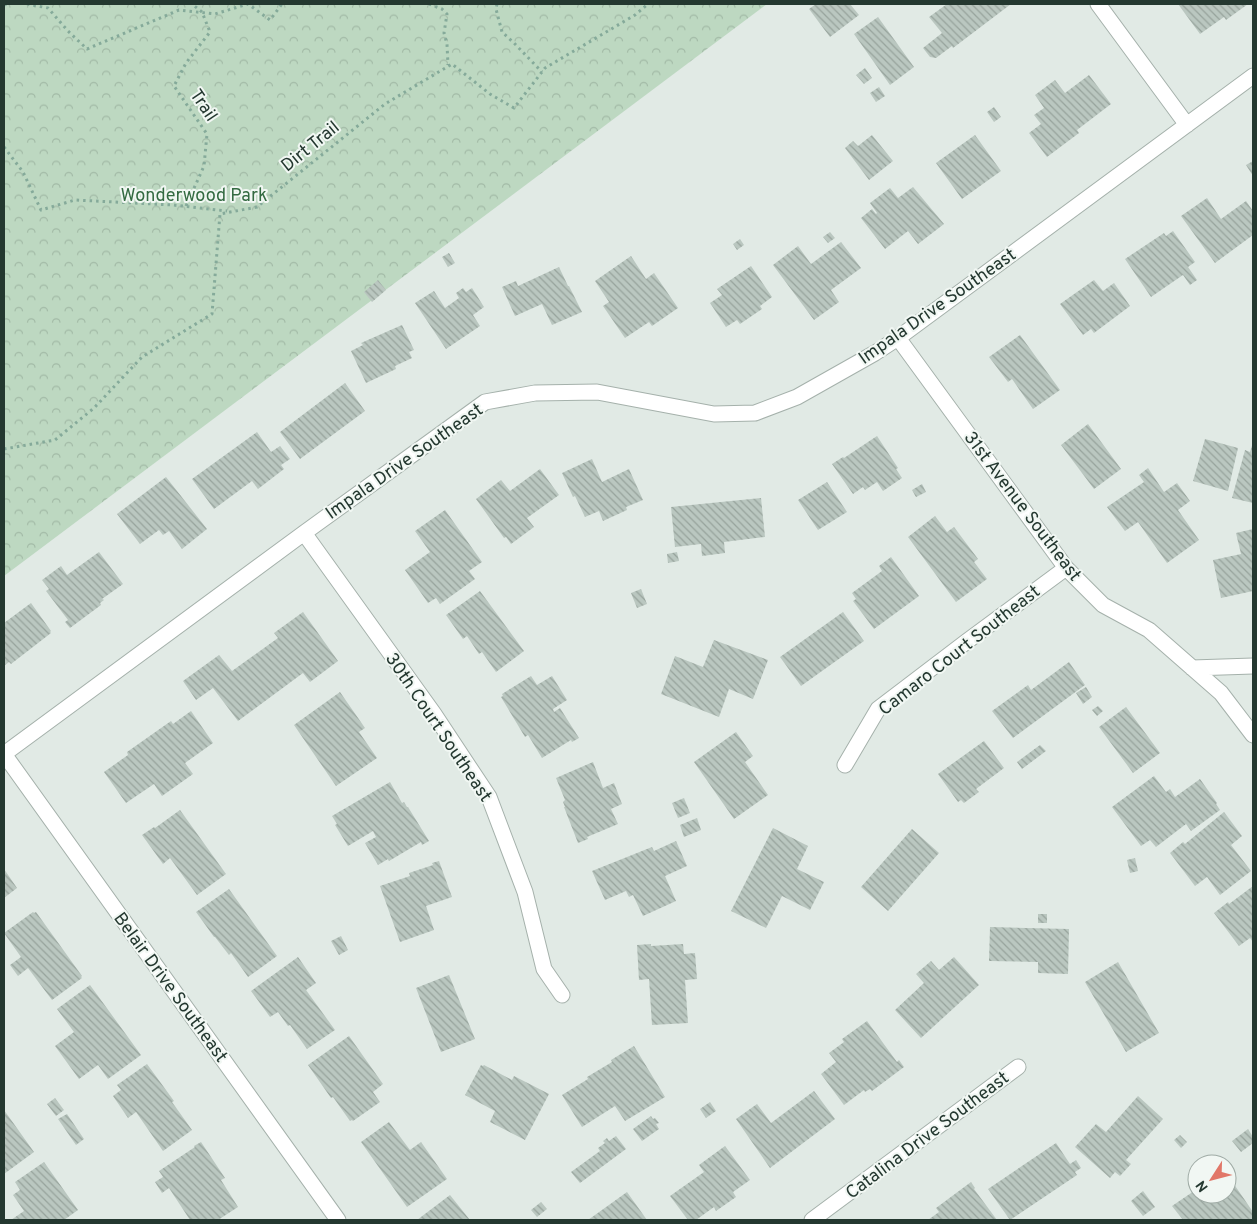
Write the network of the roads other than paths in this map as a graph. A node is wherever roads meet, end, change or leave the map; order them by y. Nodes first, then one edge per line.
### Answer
1 (1098, 4) edge
2 (1253, 76) edge
3 (1188, 125) junction
4 (898, 338) junction
5 (304, 533) junction
6 (1066, 568) junction
7 (1253, 666) edge
8 (1192, 668) junction
9 (1253, 735) edge
10 (4, 754) edge
11 (845, 765) dead end
12 (562, 995) dead end
13 (1018, 1067) dead end
14 (338, 1220) edge
15 (812, 1220) edge

1 - 3 street
2 - 3 street, Impala Drive Southeast
3 - 4 street, Impala Drive Southeast
4 - 5 street, Impala Drive Southeast
4 - 6 street, 31st Avenue Southeast
5 - 10 street, Impala Drive Southeast
5 - 12 street, 30th Court Southeast
6 - 8 street, 31st Avenue Southeast
6 - 11 street, Camaro Court Southeast
7 - 8 street
8 - 9 street, 31st Avenue Southeast
10 - 14 street, Belair Drive Southeast
13 - 15 street, Catalina Drive Southeast

